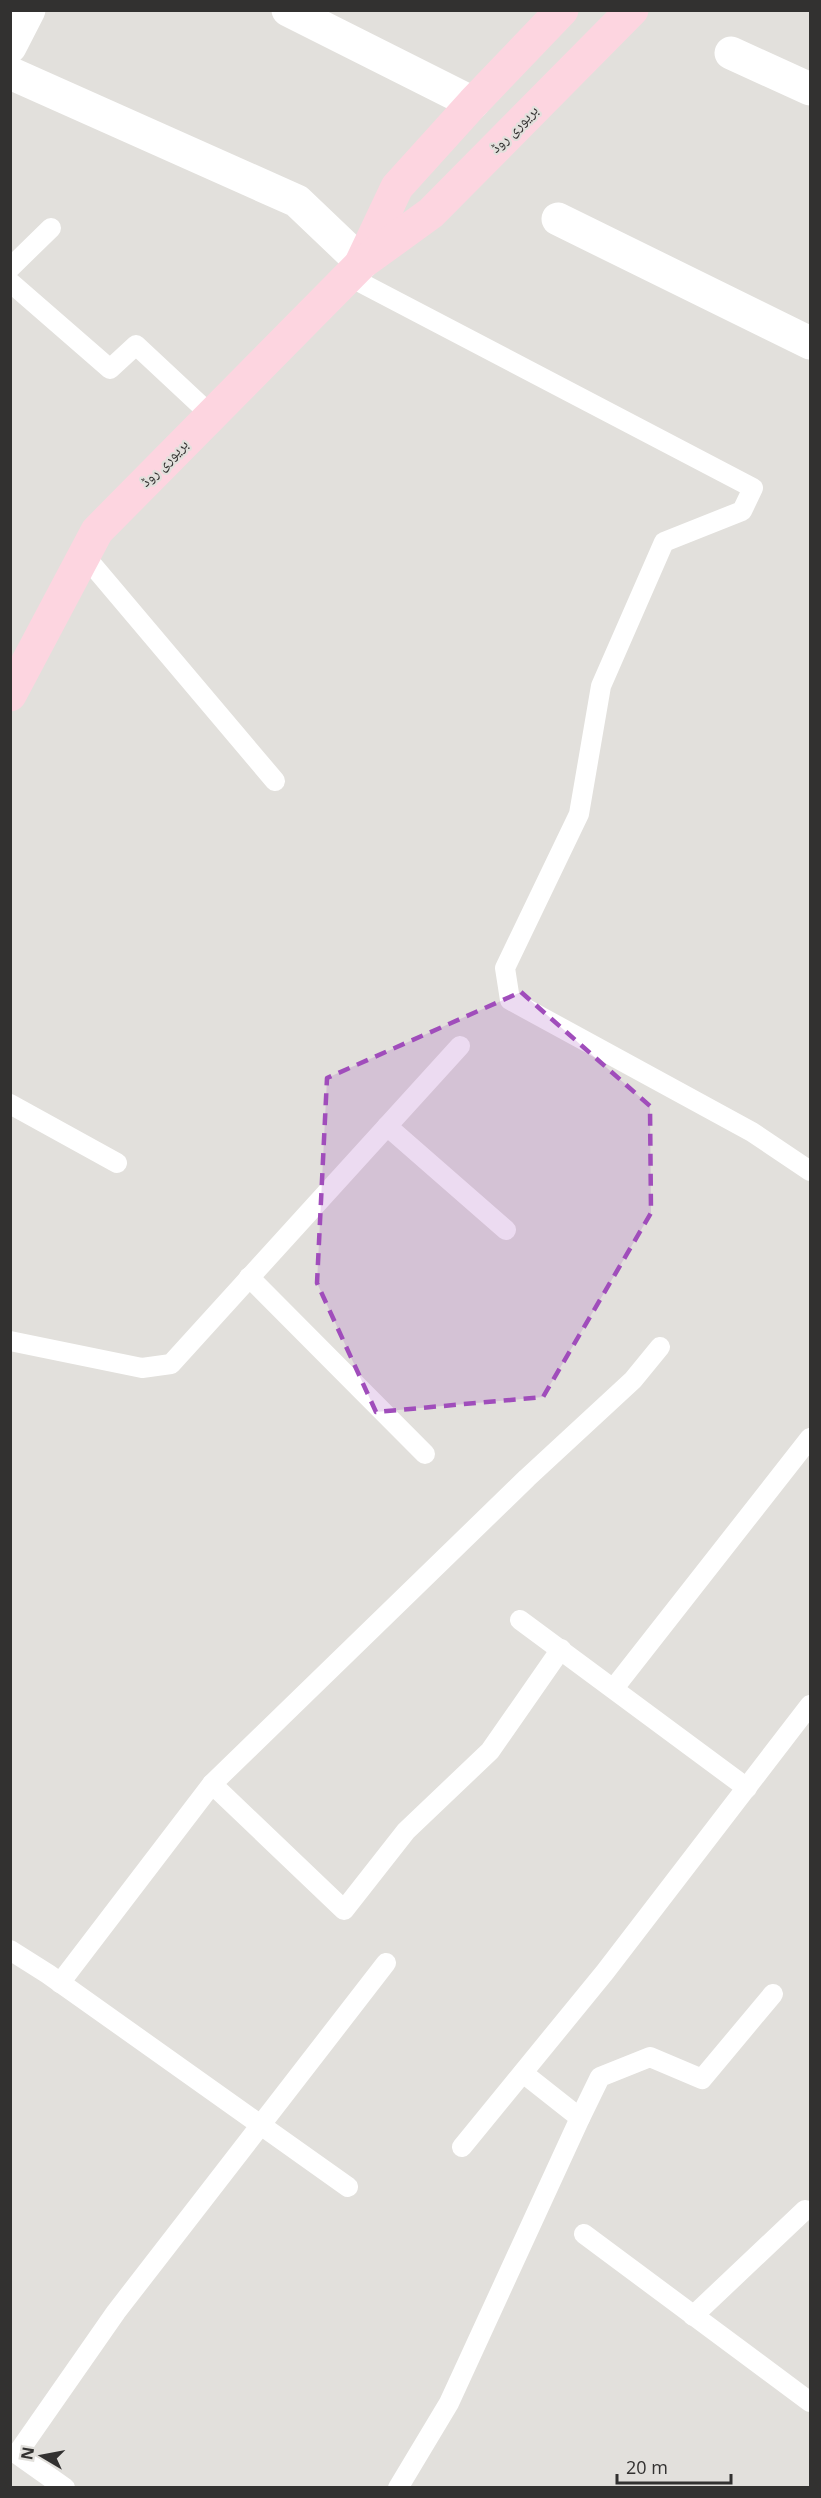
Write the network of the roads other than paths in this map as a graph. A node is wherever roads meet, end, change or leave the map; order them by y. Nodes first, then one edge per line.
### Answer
1 (29, 10) edge
2 (288, 10) edge
3 (562, 10) edge
4 (632, 10) edge
5 (10, 47) edge
6 (731, 53) dead end
7 (10, 73) edge
8 (810, 89) edge
9 (473, 103) junction
10 (558, 219) dead end
11 (51, 228) dead end
12 (10, 268) edge
13 (355, 269) junction
14 (10, 282) edge
15 (810, 343) edge
16 (211, 415) junction
17 (84, 555) junction
18 (10, 694) edge
19 (275, 781) dead end
20 (460, 1046) dead end
21 (10, 1104) edge
22 (387, 1126) junction
23 (117, 1163) dead end
24 (810, 1171) edge
25 (506, 1230) dead end
26 (249, 1277) junction
27 (10, 1341) edge
28 (660, 1347) dead end
29 (810, 1438) edge
30 (425, 1454) dead end
31 (520, 1620) dead end
32 (561, 1649) junction
33 (614, 1688) junction
34 (810, 1705) edge
35 (212, 1784) junction
36 (747, 1788) junction
37 (10, 1950) edge
38 (387, 1963) dead end
39 (60, 1983) junction
40 (773, 1994) dead end
41 (523, 2073) junction
42 (580, 2118) junction
43 (260, 2126) junction
44 (462, 2147) dead end
45 (348, 2187) dead end
46 (805, 2210) dead end
47 (584, 2234) dead end
48 (693, 2316) junction
49 (810, 2402) edge
50 (65, 2487) edge
51 (398, 2487) edge

1 - 5 street
2 - 9 street
3 - 9 main road, بریوری روڈ
4 - 13 main road, بریوری روڈ
6 - 8 street
7 - 13 street
9 - 13 main road, بریوری روڈ
10 - 15 street
11 - 12 lane
13 - 16 main road, بریوری روڈ
13 - 24 lane
14 - 16 lane
16 - 17 main road, بریوری روڈ
17 - 18 main road, بریوری روڈ
17 - 19 lane
20 - 22 lane
21 - 23 lane
22 - 25 lane
22 - 26 lane
26 - 27 lane
26 - 30 lane
28 - 35 lane
29 - 33 lane
31 - 32 lane
32 - 33 lane
32 - 35 lane
33 - 36 lane
34 - 36 lane
35 - 39 lane
36 - 41 lane
37 - 39 lane
38 - 43 lane
39 - 43 lane
40 - 42 lane
41 - 42 lane
41 - 44 lane
42 - 51 lane
43 - 45 lane
43 - 50 lane
46 - 48 lane
47 - 48 lane
48 - 49 lane

